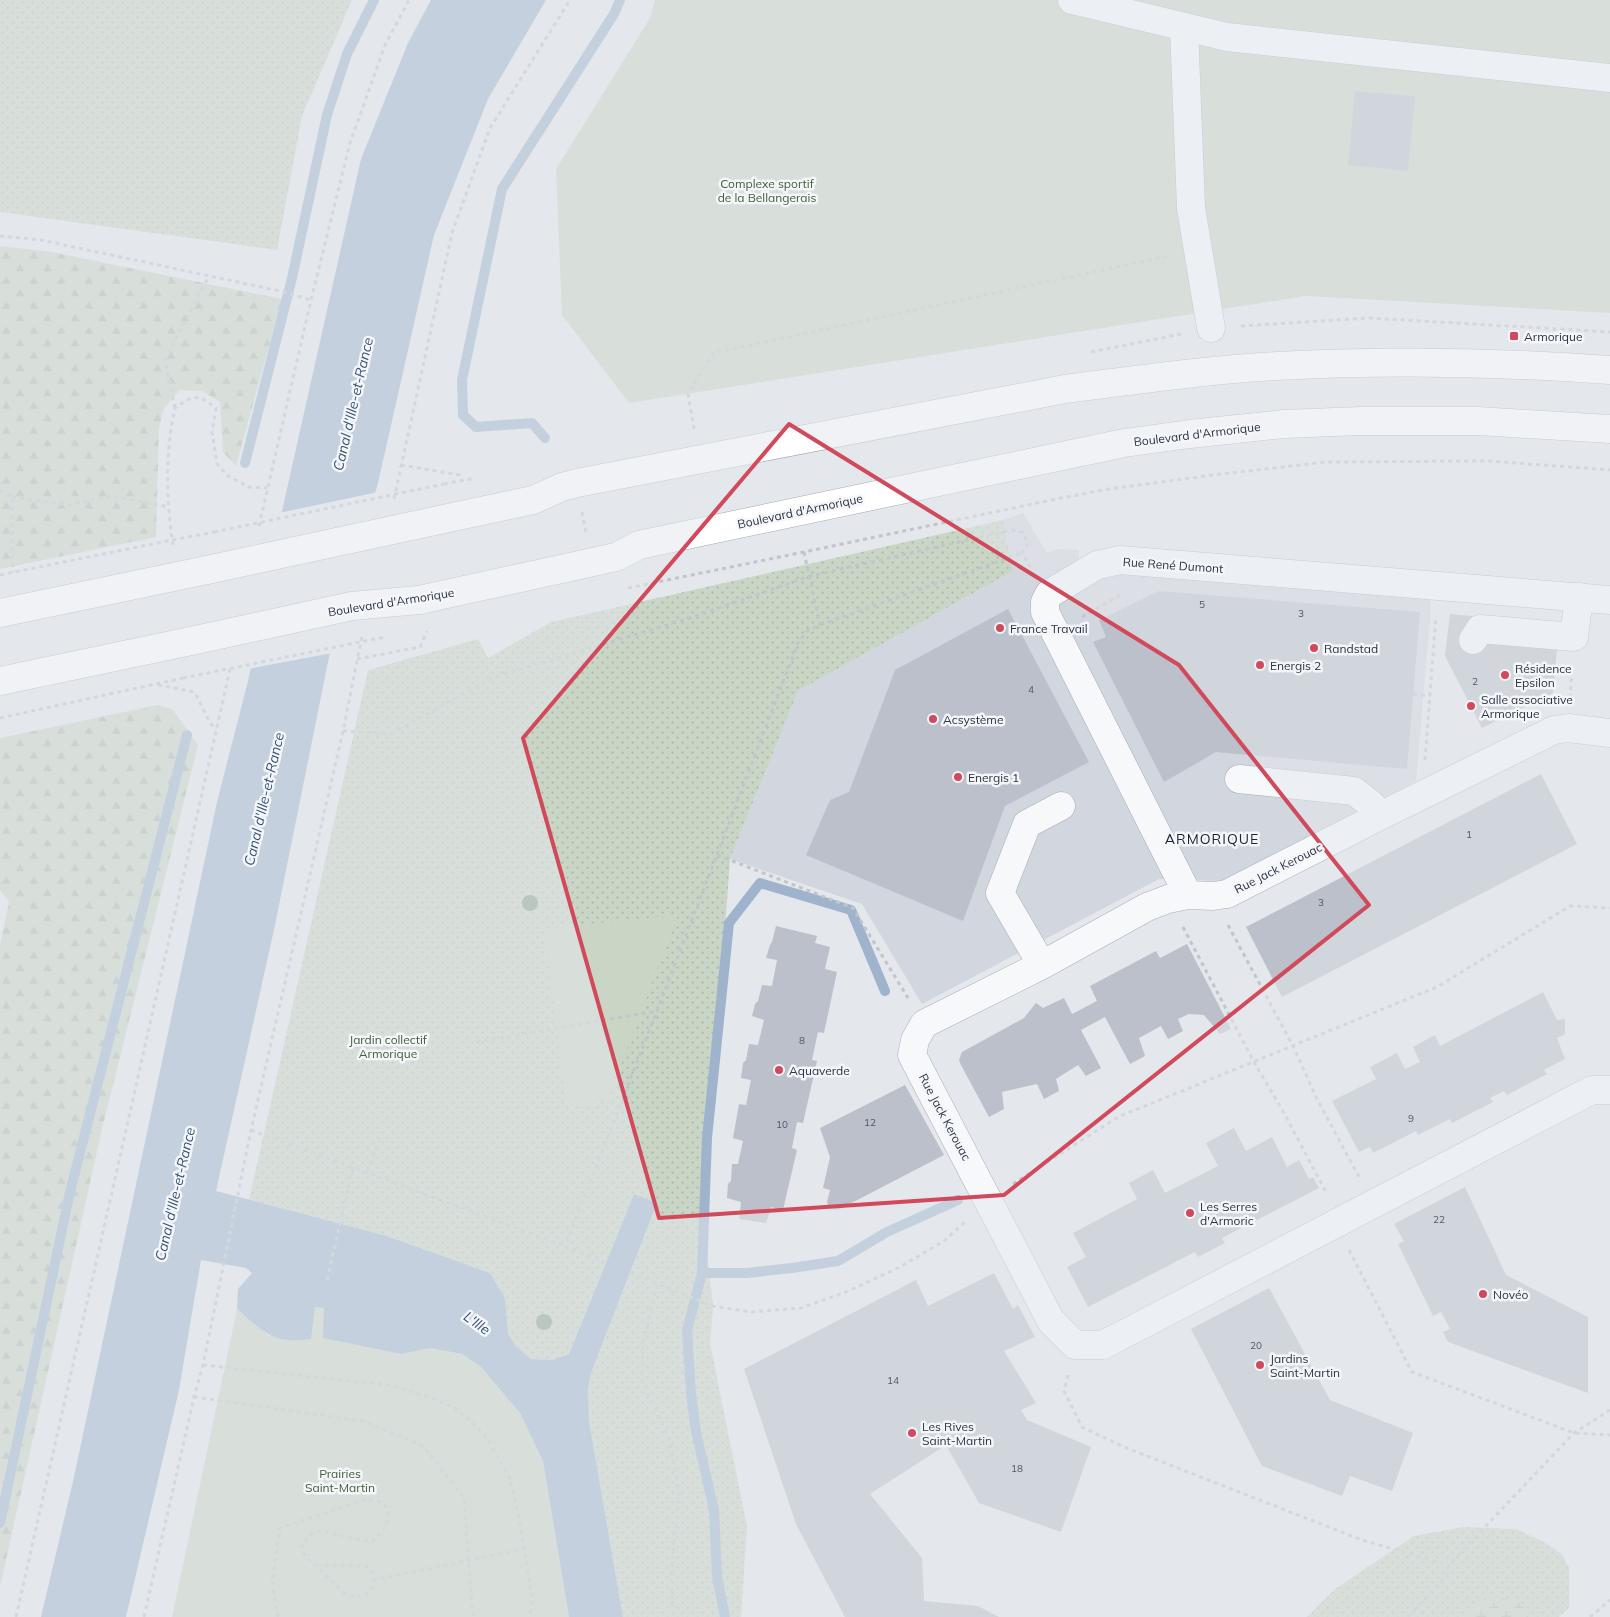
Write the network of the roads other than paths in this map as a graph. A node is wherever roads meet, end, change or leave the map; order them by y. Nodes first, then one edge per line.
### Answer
1 (1072, 0) edge
2 (1184, 27) junction
3 (1610, 78) edge
4 (1211, 328) dead end
5 (1610, 370) edge
6 (1610, 428) edge
7 (1579, 597) junction
8 (1610, 600) edge
9 (0, 613) edge
10 (1473, 640) dead end
11 (0, 681) edge
12 (1610, 733) edge
13 (1239, 780) dead end
14 (1061, 806) dead end
15 (1378, 816) junction
16 (1190, 897) junction
17 (1042, 965) junction
18 (1610, 1090) edge

1 - 2 street
2 - 3 street
2 - 4 street
5 - 9 main road, bridge
6 - 11 main road, Boulevard d'Armorique, bridge
7 - 8 street, Rue René Dumont
7 - 10 street
7 - 16 street, Rue René Dumont
12 - 15 street, Rue Jack Kerouac
13 - 15 street
14 - 17 street
15 - 16 street, Rue Jack Kerouac
16 - 17 street, Rue Jack Kerouac
17 - 18 street, Rue Jack Kerouac

